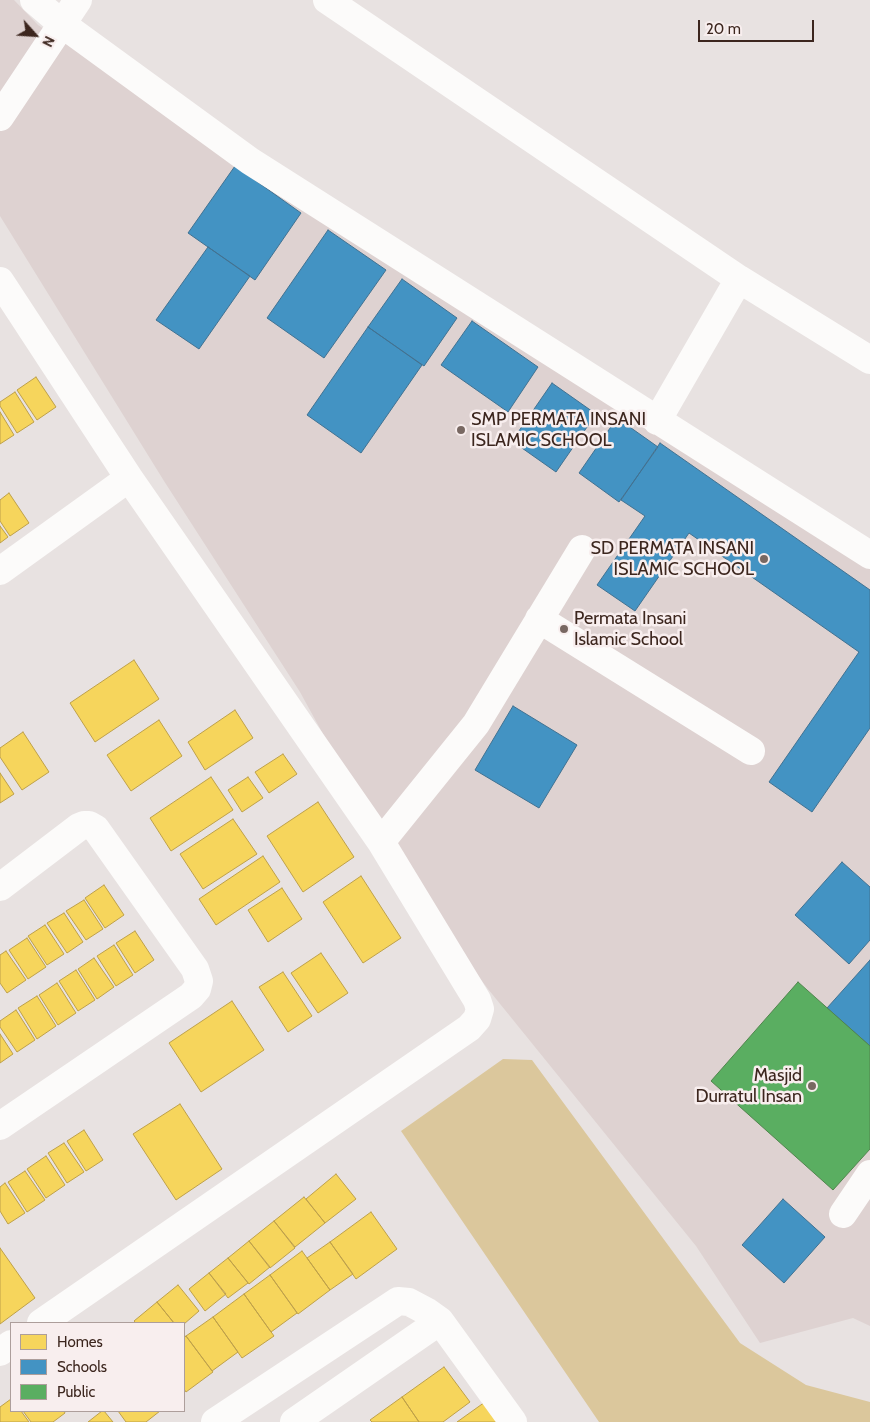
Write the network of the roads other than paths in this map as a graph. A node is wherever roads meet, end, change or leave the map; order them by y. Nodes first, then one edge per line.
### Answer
1 (34, 0) edge
2 (78, 0) edge
3 (327, 0) edge
4 (62, 24) junction
5 (0, 117) edge
6 (739, 279) junction
7 (0, 281) edge
8 (870, 360) edge
9 (657, 421) junction
10 (129, 478) junction
11 (582, 548) dead end
12 (870, 555) edge
13 (0, 571) edge
14 (539, 619) junction
15 (751, 751) dead end
16 (382, 842) junction
17 (0, 887) edge
18 (0, 1126) edge
19 (870, 1174) edge
20 (843, 1214) dead end
21 (440, 1321) junction
22 (42, 1322) edge
23 (215, 1422) edge
24 (294, 1422) edge
25 (513, 1422) edge

1 - 4 street
2 - 4 street
3 - 6 street
4 - 5 street
4 - 9 street
6 - 8 street
6 - 9 street
7 - 10 street
9 - 12 street
10 - 13 street
10 - 16 street
11 - 14 street
14 - 15 street
14 - 16 street
16 - 22 street
17 - 18 street
19 - 20 street
21 - 23 street
21 - 24 street
21 - 25 street

